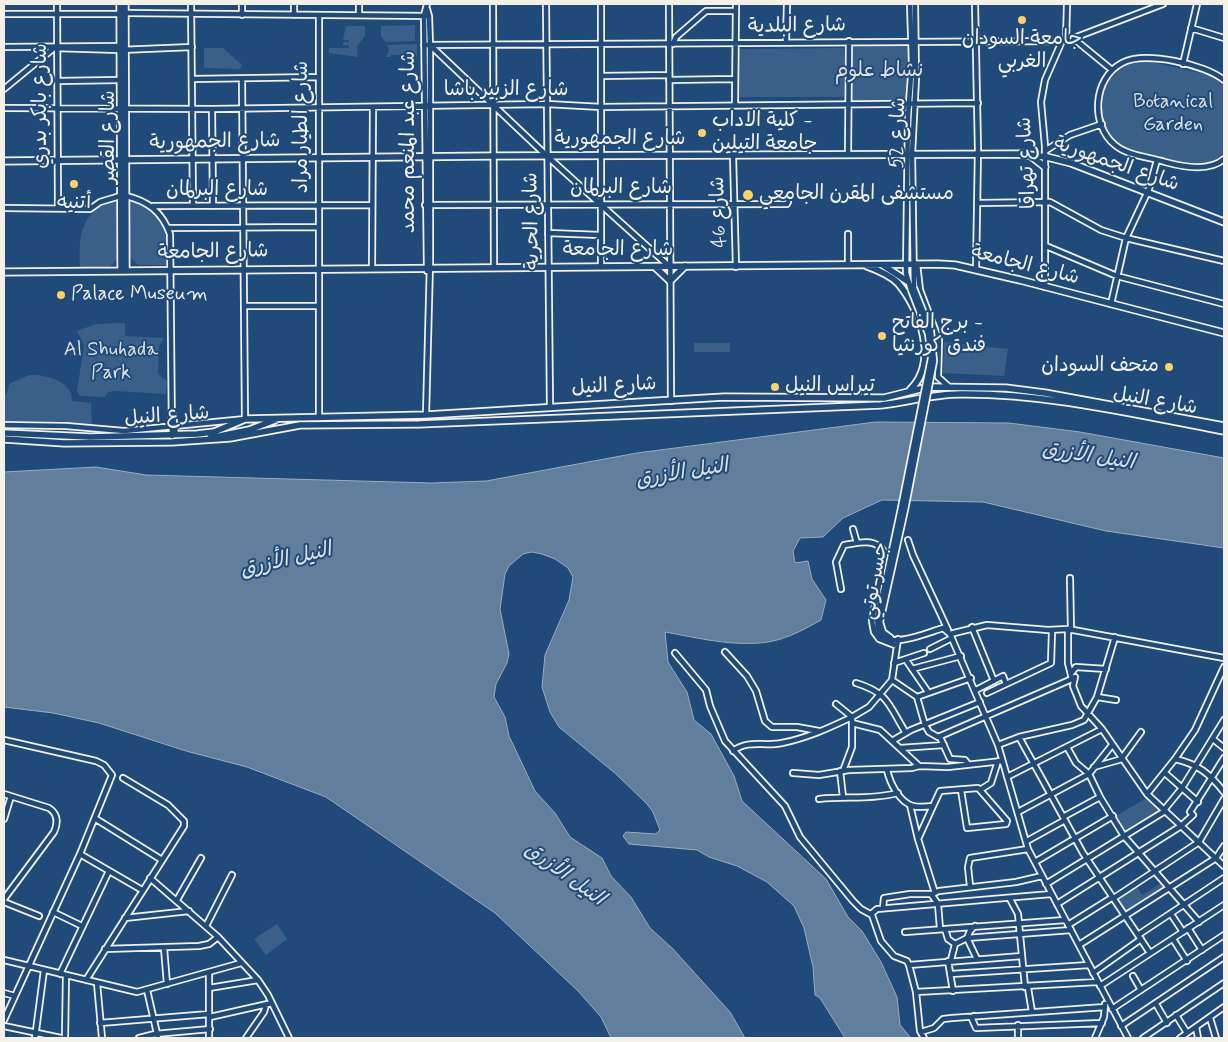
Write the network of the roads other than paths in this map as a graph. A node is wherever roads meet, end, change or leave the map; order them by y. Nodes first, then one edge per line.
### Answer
1 (57, 4) edge
2 (120, 4) edge
3 (125, 4) edge
4 (190, 4) edge
5 (242, 4) edge
6 (294, 4) edge
7 (359, 4) edge
8 (492, 4) edge
9 (546, 4) edge
10 (601, 4) edge
11 (669, 4) edge
12 (736, 4) edge
13 (787, 4) edge
14 (910, 4) edge
15 (915, 4) edge
16 (975, 4) edge
17 (1066, 4) edge
18 (1163, 4) edge
19 (1197, 4) edge
20 (427, 6) edge
21 (736, 11) junction
22 (122, 13) junction
23 (4, 14) edge
24 (57, 14) junction
25 (191, 14) junction
26 (242, 15) junction
27 (294, 15) junction
28 (359, 15) junction
29 (319, 16) junction
30 (427, 16) junction
31 (1191, 28) junction
32 (1073, 38) junction
33 (1224, 38) edge
34 (848, 41) junction
35 (913, 41) junction
36 (1064, 41) junction
37 (786, 42) junction
38 (975, 42) junction
39 (735, 43) junction
40 (493, 44) junction
41 (546, 44) junction
42 (601, 44) junction
43 (671, 44) junction
44 (427, 45) junction
45 (4, 47) edge
46 (192, 47) junction
47 (56, 48) junction
48 (124, 48) junction
49 (1183, 64) junction
50 (1112, 70) junction
51 (601, 76) junction
52 (318, 77) junction
53 (669, 78) junction
54 (192, 79) junction
55 (242, 79) junction
56 (735, 79) junction
57 (120, 80) junction
58 (1224, 80) edge
59 (57, 81) junction
60 (4, 89) edge
61 (912, 103) junction
62 (978, 103) junction
63 (547, 104) junction
64 (493, 105) junction
65 (735, 105) junction
66 (847, 105) junction
67 (669, 106) junction
68 (318, 107) junction
69 (373, 107) junction
70 (427, 107) junction
71 (601, 107) junction
72 (4, 108) edge
73 (58, 108) junction
74 (123, 108) junction
75 (192, 108) junction
76 (212, 108) junction
77 (242, 108) junction
78 (1102, 124) junction
79 (978, 153) junction
80 (910, 154) junction
81 (1045, 154) junction
82 (848, 155) junction
83 (1028, 155) junction
84 (494, 156) junction
85 (548, 156) junction
86 (669, 156) junction
87 (733, 156) junction
88 (371, 157) junction
89 (602, 157) junction
90 (318, 158) junction
91 (427, 158) junction
92 (213, 159) junction
93 (243, 159) junction
94 (58, 160) junction
95 (122, 160) junction
96 (191, 160) junction
97 (1062, 160) junction
98 (1157, 160) junction
99 (4, 161) edge
100 (1222, 161) edge
101 (1045, 168) junction
102 (1224, 168) edge
103 (1147, 192) junction
104 (123, 196) junction
105 (1046, 202) junction
106 (787, 203) dead end
107 (978, 203) junction
108 (602, 204) junction
109 (670, 204) junction
110 (734, 204) junction
111 (372, 205) junction
112 (428, 205) junction
113 (494, 205) junction
114 (548, 205) junction
115 (153, 206) junction
116 (193, 206) junction
117 (213, 206) junction
118 (243, 206) junction
119 (318, 206) junction
120 (4, 208) edge
121 (58, 208) junction
122 (1224, 222) edge
123 (244, 227) junction
124 (317, 227) junction
125 (168, 228) junction
126 (548, 234) junction
127 (848, 234) dead end
128 (600, 235) junction
129 (1126, 238) junction
130 (1046, 246) junction
131 (1224, 261) edge
132 (882, 264) junction
133 (912, 264) junction
134 (848, 265) junction
135 (862, 265) junction
136 (686, 266) junction
137 (549, 267) junction
138 (601, 267) junction
139 (654, 267) junction
140 (670, 267) junction
141 (736, 267) junction
142 (244, 268) junction
143 (317, 268) junction
144 (372, 268) junction
145 (428, 268) junction
146 (494, 268) junction
147 (171, 270) junction
148 (976, 270) junction
149 (123, 271) junction
150 (4, 272) edge
151 (1117, 276) junction
152 (670, 281) junction
153 (910, 286) junction
154 (1045, 287) junction
155 (902, 289) junction
156 (1111, 304) junction
157 (1224, 304) edge
158 (245, 306) junction
159 (318, 306) junction
160 (1224, 333) edge
161 (950, 387) junction
162 (1018, 389) junction
163 (907, 393) junction
164 (1017, 397) junction
165 (671, 401) junction
166 (1103, 406) junction
167 (550, 407) junction
168 (428, 415) junction
169 (1157, 416) junction
170 (381, 417) junction
171 (279, 418) junction
172 (319, 418) junction
173 (245, 419) junction
174 (4, 425) edge
175 (378, 425) junction
176 (173, 426) junction
177 (1224, 426) edge
178 (4, 432) edge
179 (1224, 432) edge
180 (4, 439) edge
181 (174, 439) junction
182 (209, 440) junction
183 (853, 529) dead end
184 (908, 540) dead end
185 (857, 543) junction
186 (1070, 578) dead end
187 (840, 588) dead end
188 (972, 627) junction
189 (1070, 629) junction
190 (1052, 630) junction
191 (948, 633) junction
192 (1115, 637) junction
193 (898, 642) junction
194 (930, 649) dead end
195 (725, 652) dead end
196 (675, 653) dead end
197 (924, 653) dead end
198 (961, 656) junction
199 (1224, 658) edge
200 (906, 660) junction
201 (894, 663) junction
202 (1224, 667) edge
203 (912, 669) junction
204 (1106, 669) junction
205 (1072, 672) junction
206 (971, 678) junction
207 (1072, 678) junction
208 (892, 680) junction
209 (994, 681) junction
210 (856, 683) dead end
211 (1006, 684) junction
212 (976, 690) junction
213 (928, 692) junction
214 (987, 693) dead end
215 (882, 694) junction
216 (917, 697) junction
217 (1097, 697) junction
218 (1116, 700) dead end
219 (980, 702) junction
220 (836, 704) dead end
221 (1087, 716) junction
222 (852, 717) junction
223 (986, 717) junction
224 (1224, 720) edge
225 (852, 722) junction
226 (924, 725) junction
227 (1102, 729) junction
228 (821, 732) junction
229 (1141, 732) dead end
230 (906, 733) junction
231 (940, 737) junction
232 (1019, 737) junction
233 (1213, 739) junction
234 (4, 740) edge
235 (892, 741) junction
236 (944, 745) junction
237 (998, 745) junction
238 (1112, 745) junction
239 (1067, 747) junction
240 (900, 748) junction
241 (1224, 748) edge
242 (733, 751) junction
243 (1224, 758) edge
244 (1122, 759) junction
245 (1175, 759) junction
246 (1000, 761) junction
247 (968, 764) junction
248 (1032, 764) junction
249 (1196, 765) junction
250 (920, 766) junction
251 (1093, 767) junction
252 (887, 770) junction
253 (842, 771) junction
254 (793, 773) dead end
255 (1165, 773) junction
256 (1089, 774) junction
257 (1007, 777) junction
258 (123, 778) dead end
259 (1212, 778) junction
260 (1182, 788) junction
261 (961, 790) junction
262 (980, 790) junction
263 (1224, 792) edge
264 (898, 793) junction
265 (4, 794) edge
266 (1147, 794) junction
267 (11, 796) junction
268 (843, 796) junction
269 (1051, 796) junction
270 (1100, 797) junction
271 (819, 799) dead end
272 (1224, 799) edge
273 (1198, 802) junction
274 (910, 805) junction
275 (933, 806) junction
276 (1165, 810) junction
277 (1018, 812) junction
278 (1113, 816) junction
279 (96, 818) junction
280 (1064, 818) junction
281 (4, 819) edge
282 (1182, 826) junction
283 (1124, 836) junction
284 (918, 839) junction
285 (1075, 839) junction
286 (1026, 841) junction
287 (1199, 842) junction
288 (1224, 846) edge
289 (1028, 849) junction
290 (80, 854) junction
291 (1140, 854) junction
292 (200, 858) dead end
293 (1216, 858) junction
294 (1087, 859) junction
295 (162, 860) junction
296 (1035, 862) junction
297 (1224, 866) edge
298 (1155, 870) junction
299 (109, 871) junction
300 (232, 875) dead end
301 (1042, 876) junction
302 (150, 878) junction
303 (1100, 878) junction
304 (1224, 878) edge
305 (1046, 884) junction
306 (970, 886) junction
307 (1170, 887) junction
308 (142, 890) junction
309 (933, 893) junction
310 (1052, 894) junction
311 (1113, 898) junction
312 (1010, 899) junction
313 (4, 900) edge
314 (176, 900) junction
315 (938, 904) junction
316 (1057, 904) junction
317 (1185, 904) junction
318 (1224, 905) edge
319 (883, 908) junction
320 (189, 911) junction
321 (53, 912) junction
322 (871, 914) junction
323 (1171, 914) junction
324 (39, 916) dead end
325 (1126, 916) junction
326 (125, 918) junction
327 (1066, 920) junction
328 (1199, 922) junction
329 (1019, 924) junction
330 (82, 926) junction
331 (206, 926) junction
332 (975, 926) junction
333 (1070, 927) junction
334 (1188, 928) junction
335 (943, 929) junction
336 (905, 932) dead end
337 (1183, 932) junction
338 (1020, 935) junction
339 (1223, 936) edge
340 (218, 937) junction
341 (1140, 937) junction
342 (967, 938) junction
343 (1173, 939) junction
344 (955, 944) junction
345 (1224, 944) edge
346 (1079, 945) junction
347 (164, 948) junction
348 (105, 949) junction
349 (1202, 950) junction
350 (1150, 953) junction
351 (1022, 956) junction
352 (1224, 957) edge
353 (977, 959) junction
354 (4, 960) edge
355 (950, 961) junction
356 (1187, 961) junction
357 (241, 963) junction
358 (909, 965) junction
359 (1089, 965) junction
360 (30, 966) junction
361 (1023, 969) junction
362 (44, 970) junction
363 (209, 973) junction
364 (1093, 973) junction
365 (60, 974) junction
366 (951, 974) junction
367 (66, 975) junction
368 (1133, 976) dead end
369 (86, 980) junction
370 (258, 980) junction
371 (97, 983) junction
372 (1224, 983) edge
373 (167, 984) junction
374 (1098, 984) junction
375 (1026, 987) junction
376 (209, 988) junction
377 (147, 990) junction
378 (1141, 990) junction
379 (916, 992) junction
380 (953, 992) junction
381 (4, 993) edge
382 (15, 996) junction
383 (1106, 998) junction
384 (272, 1003) junction
385 (1156, 1004) junction
386 (266, 1005) junction
387 (1105, 1006) junction
388 (1224, 1007) edge
389 (1112, 1009) junction
390 (1032, 1012) junction
391 (210, 1015) junction
392 (1176, 1015) junction
393 (974, 1016) junction
394 (153, 1018) junction
395 (1210, 1018) junction
396 (4, 1020) edge
397 (100, 1023) junction
398 (1102, 1023) junction
399 (1167, 1023) junction
400 (1018, 1025) junction
401 (4, 1026) edge
402 (1121, 1026) junction
403 (1196, 1027) junction
404 (210, 1029) junction
405 (35, 1032) junction
406 (921, 1032) junction
407 (1187, 1033) junction
408 (158, 1036) edge
409 (54, 1037) edge
410 (35, 1038) edge
411 (62, 1038) edge
412 (65, 1038) edge
413 (102, 1038) edge
414 (139, 1038) edge
415 (209, 1038) edge
416 (246, 1038) edge
417 (289, 1038) edge
418 (924, 1038) edge
419 (1018, 1038) edge
420 (1095, 1038) edge
421 (1128, 1038) edge
422 (1143, 1038) edge
423 (1180, 1038) edge
424 (1198, 1038) edge
425 (1216, 1038) edge

1 - 24 street, شارع بابكر بدري
2 - 22 main road, شارع القصر
3 - 22 main road, شارع القصر
4 - 25 street
5 - 26 street
6 - 27 street
7 - 28 street
8 - 40 street
9 - 41 street, شارع الحرية
10 - 42 street
11 - 43 street
12 - 21 street
13 - 37 street
14 - 35 street, شارع 52
15 - 35 street, شارع 52
16 - 38 street
17 - 36 street, شارع تهراقا
18 - 32 street, شارع البلدية
19 - 31 street
20 - 30 street, شارع عبد المنعم محمد
21 - 39 street
21 - 43 street
22 - 24 street
22 - 25 street
22 - 48 main road, شارع القصر
23 - 24 street
24 - 47 street, شارع بابكر بدري
25 - 26 street
25 - 46 street
26 - 27 street
27 - 29 street
28 - 29 street
28 - 30 street
29 - 52 street, شارع الطيار مراد
30 - 44 street, شارع عبد المنعم محمد
31 - 33 street
31 - 49 street
32 - 36 street, شارع البلدية
32 - 50 street
34 - 35 street, شارع البلدية
34 - 37 street, شارع البلدية
34 - 66 street
35 - 38 street, شارع البلدية
35 - 61 street, شارع 52
36 - 38 street, شارع البلدية
36 - 81 street, شارع تهراقا
37 - 39 street, شارع البلدية
38 - 62 street
39 - 43 street, شارع البلدية
39 - 56 street
40 - 41 street, شارع البلدية
40 - 44 street, شارع البلدية
40 - 64 street
41 - 42 street, شارع البلدية
41 - 63 street, شارع الحرية
42 - 43 street, شارع البلدية
42 - 51 street
43 - 53 street
44 - 64 street
44 - 70 street, شارع عبد المنعم محمد
45 - 47 street
46 - 48 street
46 - 54 street
47 - 48 street
47 - 59 street, شارع بابكر بدري
47 - 60 street
48 - 57 main road, شارع القصر
48 - 74 main road, شارع القصر
49 - 50 street
49 - 58 street
50 - 78 street
51 - 53 street
51 - 71 street
52 - 55 street
52 - 68 street, شارع الطيار مراد
53 - 56 street
53 - 67 street
54 - 55 street
54 - 75 street
55 - 77 street
56 - 65 street
57 - 59 street
57 - 74 main road, شارع القصر
59 - 73 street, شارع بابكر بدري
61 - 62 street, شارع الزبير باشا
61 - 66 street, شارع الزبير باشا
61 - 80 street, شارع 52
62 - 79 street
63 - 64 street, شارع الزبير باشا
63 - 71 street, شارع الزبير باشا
63 - 85 street, شارع الحرية
64 - 70 street, شارع الزبير باشا
64 - 84 street
64 - 85 street
65 - 66 street, شارع الزبير باشا
65 - 67 street, شارع الزبير باشا
66 - 82 street
67 - 71 street, شارع الزبير باشا
67 - 86 street
68 - 69 street, شارع الزبير باشا
68 - 77 street, شارع الزبير باشا
68 - 90 street, شارع الطيار مراد
69 - 70 street, شارع الزبير باشا
69 - 88 street
70 - 91 street, شارع عبد المنعم محمد
71 - 89 street
72 - 73 street, شارع الزبير باشا
73 - 74 street, شارع الزبير باشا
73 - 94 street, شارع بابكر بدري
74 - 75 street, شارع الزبير باشا
74 - 95 main road, شارع القصر
75 - 76 street, شارع الزبير باشا
75 - 96 street
76 - 77 street, شارع الزبير باشا
76 - 92 street
77 - 93 street
78 - 81 street
78 - 98 street
79 - 80 main road, شارع الجمهورية
79 - 83 main road, شارع الجمهورية
79 - 107 street
80 - 82 main road, شارع الجمهورية
80 - 133 street, شارع 52
81 - 83 main road, شارع الجمهورية
81 - 97 main road, شارع الجمهورية
81 - 101 street, شارع تهراقا
82 - 87 main road, شارع الجمهورية
83 - 101 main road
84 - 85 main road, شارع الجمهورية
84 - 91 main road, شارع الجمهورية
84 - 113 street
85 - 89 main road, شارع الجمهورية
85 - 108 street
85 - 114 street, شارع الحرية
86 - 87 main road, شارع الجمهورية
86 - 89 main road, شارع الجمهورية
86 - 109 street
87 - 110 street, شارع 46
88 - 90 main road, شارع الجمهورية
88 - 91 main road, شارع الجمهورية
88 - 111 street
89 - 108 street
90 - 93 main road, شارع الجمهورية
90 - 119 street, شارع الطيار مراد
91 - 112 street, شارع عبد المنعم محمد
92 - 93 main road, شارع الجمهورية
92 - 96 main road, شارع الجمهورية
92 - 117 street
93 - 118 street
94 - 95 main road, شارع الجمهورية
94 - 99 main road, شارع الجمهورية
94 - 121 street, شارع بابكر بدري
95 - 96 main road, شارع الجمهورية
95 - 104 main road, شارع القصر
96 - 116 street
97 - 101 main road
97 - 103 main road, شارع الجمهورية
98 - 100 street
98 - 103 street
100 - 102 street
101 - 105 street, شارع تهراقا
103 - 122 main road, شارع الجمهورية
103 - 129 street
104 - 115 street
104 - 121 street
104 - 149 main road, شارع القصر
105 - 107 street
105 - 129 street
105 - 130 street, شارع تهراقا
106 - 110 street, شارع البرلمان
107 - 148 street
108 - 109 street, شارع البرلمان
108 - 114 street, شارع البرلمان
108 - 128 street
108 - 140 street
109 - 110 street, شارع البرلمان
109 - 140 street
110 - 141 street, شارع 46
111 - 119 street, شارع البرلمان
111 - 144 street
112 - 113 street, شارع البرلمان
112 - 145 street, شارع عبد المنعم محمد
113 - 114 street, شارع البرلمان
113 - 146 street
114 - 126 street, شارع الحرية
115 - 116 street, شارع البرلمان
115 - 125 street
116 - 117 street, شارع البرلمان
117 - 118 street, شارع البرلمان
118 - 119 street, شارع البرلمان
118 - 123 street
119 - 124 street, شارع الطيار مراد
120 - 121 street
123 - 124 street
123 - 125 street
123 - 142 street
124 - 143 street, شارع الطيار مراد
125 - 147 street
126 - 128 street
126 - 137 street, شارع الحرية
127 - 134 street
128 - 138 street
129 - 131 street
129 - 151 street
130 - 151 street
130 - 154 street, شارع تهراقا
132 - 133 main road, شارع الجامعة
132 - 135 main road, شارع الجامعة
132 - 153 main road
133 - 148 main road, شارع الجامعة
133 - 153 street
133 - 153 street
133 - 161 street
134 - 135 main road, شارع الجامعة
134 - 141 main road, شارع الجامعة
135 - 155 main road
136 - 140 main road, شارع الجامعة
136 - 141 main road, شارع الجامعة
136 - 152 main road
137 - 138 main road, شارع الجامعة
137 - 146 main road, شارع الجامعة
137 - 167 street, شارع الحرية
138 - 139 main road, شارع الجامعة
139 - 140 main road, شارع الجامعة
139 - 152 main road
140 - 152 street
142 - 143 main road, شارع الجامعة
142 - 147 main road, شارع الجامعة
142 - 158 street
143 - 144 main road, شارع الجامعة
143 - 159 street, شارع الطيار مراد
144 - 145 main road, شارع الجامعة
145 - 146 main road, شارع الجامعة
145 - 168 street, شارع عبد المنعم محمد
147 - 149 main road, شارع الجامعة
147 - 176 street
148 - 154 main road, شارع الجامعة
149 - 150 main road, شارع الجامعة
151 - 156 street
151 - 157 street
152 - 165 street
153 - 155 street
153 - 193 street, جسر توتي, bridge
154 - 156 main road, شارع الجامعة
155 - 163 main road
156 - 160 main road, شارع الجامعة
158 - 159 street
158 - 173 street
159 - 172 street, شارع الطيار مراد
161 - 162 main road, شارع النيل
161 - 163 main road, شارع النيل
162 - 164 main road
162 - 166 main road, شارع النيل
163 - 165 main road, شارع النيل
164 - 166 main road, شارع النيل
164 - 175 main road, شارع النيل
165 - 167 main road, شارع النيل
166 - 169 main road, شارع النيل
167 - 168 main road, شارع النيل
168 - 170 main road, شارع النيل
169 - 177 main road, شارع النيل
169 - 179 main road, شارع النيل
170 - 172 main road, شارع النيل
170 - 175 main road
171 - 172 main road, شارع النيل
171 - 173 main road, شارع النيل
171 - 182 main road
173 - 176 street
173 - 181 main road, شارع النيل
174 - 176 street
175 - 182 main road, شارع النيل
176 - 181 street
178 - 181 main road, شارع النيل
180 - 181 main road, شارع النيل
181 - 182 main road, شارع النيل
183 - 185 street
184 - 191 street
185 - 187 street
185 - 193 street
186 - 189 street
188 - 190 street
188 - 191 street
188 - 209 street
189 - 190 street
189 - 192 street
189 - 205 street
190 - 211 street
191 - 193 street, جسر توتي
191 - 194 street
191 - 198 street
192 - 199 street
192 - 204 street
193 - 201 street
195 - 228 street
196 - 242 street
197 - 200 street
198 - 203 street
198 - 206 street
200 - 201 street
200 - 203 street
201 - 208 street
202 - 245 street
203 - 213 street
204 - 205 street
204 - 217 street
205 - 207 street
206 - 212 street
206 - 213 street
207 - 221 street
207 - 223 street
208 - 215 street
208 - 216 street
209 - 211 street
209 - 212 street
210 - 215 street
211 - 214 street
212 - 219 street
213 - 216 street
215 - 222 street
215 - 230 street
216 - 226 street
217 - 218 street
217 - 221 street
219 - 223 street
219 - 226 street
220 - 222 street
221 - 227 street
221 - 232 street
222 - 225 street
222 - 228 street
223 - 231 street
223 - 237 street
224 - 233 street
225 - 235 street
225 - 253 street
226 - 230 street
226 - 231 street
227 - 238 street
227 - 239 street
228 - 242 street
229 - 244 street
230 - 235 street
231 - 236 street
232 - 237 street
232 - 248 street
233 - 241 street
233 - 249 street
234 - 279 street
235 - 240 street
236 - 240 street
236 - 247 street
237 - 246 street
238 - 244 street
238 - 251 street
239 - 248 street
239 - 256 street
240 - 250 street
242 - 322 street
243 - 259 street
244 - 251 street
244 - 266 street
245 - 249 street
245 - 255 street
246 - 247 street
246 - 257 street
246 - 262 street
247 - 250 street
248 - 257 street
248 - 269 street
249 - 259 street
249 - 260 street
250 - 252 street
251 - 256 street
252 - 253 street
252 - 264 street
253 - 254 street
253 - 268 street
255 - 260 street
255 - 266 street
256 - 269 street
256 - 270 street
257 - 277 street
258 - 295 street
259 - 263 street
259 - 273 street
260 - 273 street
260 - 276 street
261 - 262 street
261 - 262 street
261 - 275 street
264 - 268 street
264 - 274 street
265 - 267 street
266 - 276 street
267 - 281 street
267 - 313 street
268 - 271 street
269 - 277 street
269 - 280 street
270 - 278 street
270 - 280 street
272 - 287 street
273 - 282 street
274 - 275 street
274 - 284 street
275 - 284 street
276 - 282 street
276 - 283 street
277 - 286 street
278 - 283 street
278 - 285 street
279 - 290 street
279 - 295 street
280 - 285 street
280 - 286 street
282 - 287 street
282 - 291 street
283 - 291 street
283 - 294 street
284 - 309 street
285 - 294 street
285 - 296 street
286 - 289 street
287 - 293 street
287 - 298 street
288 - 293 street
289 - 296 street
289 - 306 street
290 - 299 street
290 - 321 street
291 - 298 street
291 - 303 street
292 - 314 street
293 - 297 street
293 - 307 street
294 - 303 street
294 - 305 street
295 - 302 street
296 - 301 street
298 - 307 street
298 - 311 street
299 - 308 street
299 - 330 street
300 - 331 street
301 - 305 street
301 - 306 street
302 - 308 street
302 - 314 street
303 - 311 street
303 - 316 street
304 - 317 street
305 - 310 street
306 - 309 street
307 - 317 street
307 - 325 street
308 - 326 street
309 - 315 street
309 - 319 street
310 - 312 street
310 - 316 street
311 - 325 street
311 - 333 street
312 - 315 street
312 - 329 street
313 - 324 street
314 - 320 street
315 - 319 street
315 - 335 street
316 - 327 street
317 - 323 street
317 - 328 street
318 - 328 street
319 - 322 street
320 - 326 street
320 - 331 street
321 - 330 street
321 - 360 street
322 - 358 street
323 - 337 street
323 - 341 street
325 - 341 street
325 - 346 street
326 - 348 street
327 - 329 street
327 - 333 street
328 - 334 street
329 - 332 street
329 - 338 street
330 - 365 street
331 - 340 street
332 - 335 street
332 - 342 street
333 - 338 street
333 - 346 street
334 - 337 street
334 - 349 street
335 - 336 street
335 - 344 street
337 - 343 street
338 - 342 street
338 - 351 street
339 - 345 street
339 - 349 street
340 - 347 street
340 - 357 street
341 - 350 street
341 - 364 street
342 - 344 street
342 - 353 street
343 - 350 street
343 - 356 street
344 - 355 street
346 - 359 street
347 - 348 street
347 - 373 street
348 - 369 street
349 - 356 street
350 - 374 street
351 - 353 street
351 - 361 street
352 - 385 street
353 - 355 street
354 - 360 street
355 - 358 street
355 - 366 street
356 - 378 street
357 - 363 street
357 - 370 street
358 - 379 street
359 - 361 street
359 - 364 street
360 - 362 street
360 - 382 street
361 - 366 street
361 - 375 street
362 - 365 street
362 - 405 street
363 - 373 street
363 - 376 street
364 - 374 street
365 - 367 street
366 - 380 street
367 - 369 street
367 - 412 street
368 - 378 street
369 - 371 street
370 - 376 street
370 - 384 street
371 - 377 street
371 - 397 street
372 - 392 street
373 - 377 street
374 - 375 street
374 - 383 street
375 - 380 street
375 - 390 street
376 - 391 street
377 - 394 street
378 - 389 street
379 - 380 street
379 - 406 street
381 - 382 street
382 - 396 street
383 - 387 street
383 - 389 street
384 - 386 street
384 - 417 street
385 - 399 street
385 - 402 street
386 - 391 street
386 - 416 street
387 - 390 street
387 - 398 street
388 - 395 street
389 - 402 street
390 - 393 street
391 - 394 street
391 - 404 street
392 - 399 street
392 - 407 street
393 - 400 street
393 - 406 street
394 - 397 street
394 - 408 street
395 - 403 street
395 - 425 street
397 - 413 street
398 - 400 street
398 - 420 street
399 - 422 street
400 - 419 street
401 - 405 street
402 - 421 street
403 - 407 street
403 - 424 street
404 - 408 street
404 - 415 street
405 - 409 street
405 - 410 street
406 - 418 street
407 - 423 street
408 - 414 street
409 - 411 street

